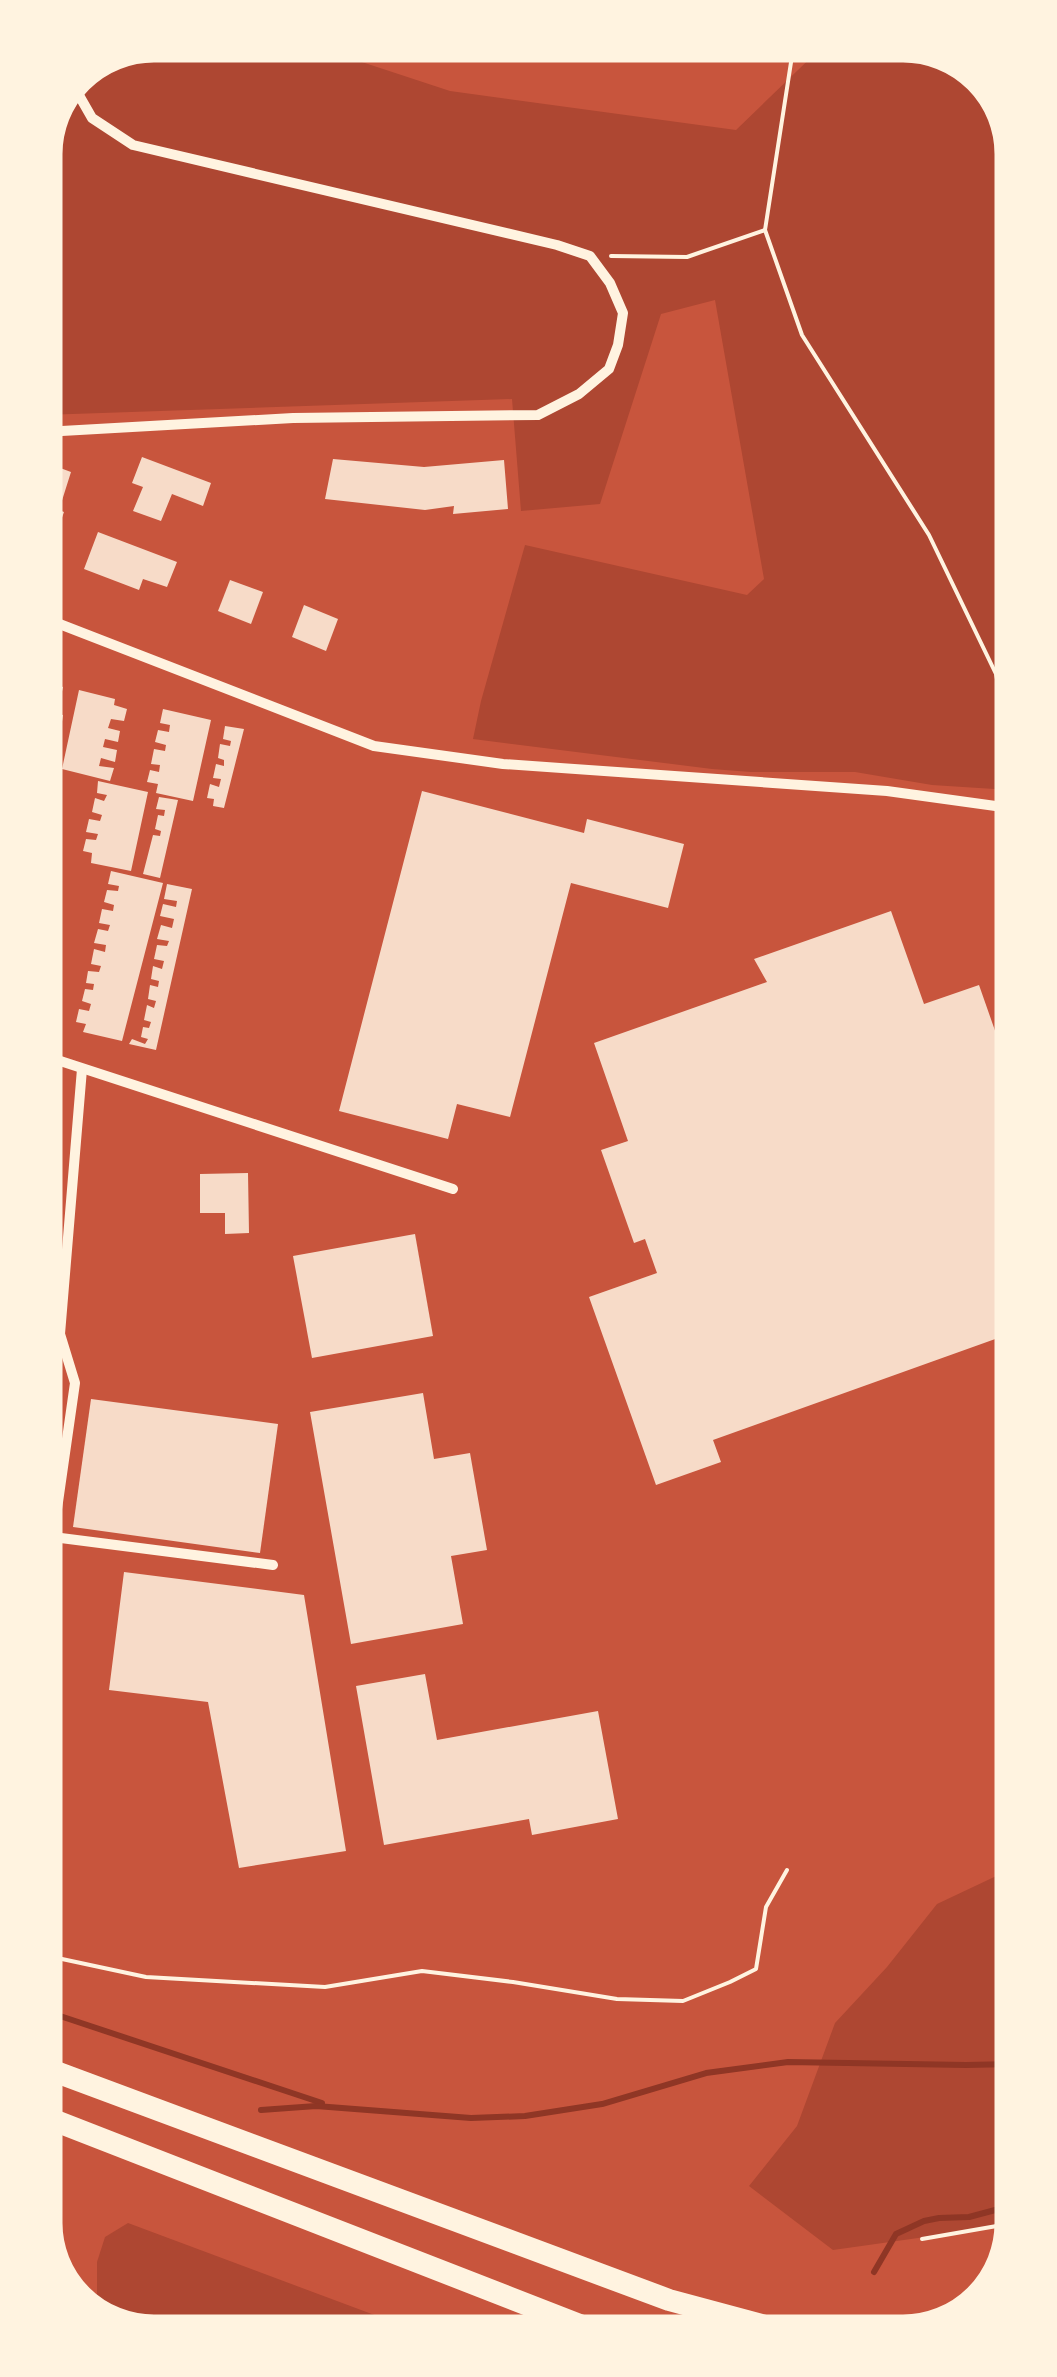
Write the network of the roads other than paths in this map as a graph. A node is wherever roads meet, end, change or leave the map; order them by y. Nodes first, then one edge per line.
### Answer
1 (80, 96) edge
2 (60, 431) edge
3 (60, 624) edge
4 (997, 806) edge
5 (60, 1061) edge
6 (82, 1069) junction
7 (452, 1190) dead end
8 (60, 1334) edge
9 (60, 1334) edge
10 (60, 1483) edge
11 (60, 1538) edge
12 (273, 1565) dead end
13 (60, 2073) edge
14 (60, 2123) edge
15 (559, 2317) edge
16 (732, 2317) edge

1 - 2 street
3 - 4 street
5 - 6 street
6 - 7 street
6 - 8 street
9 - 10 street
11 - 12 street
13 - 16 highway
14 - 15 highway

